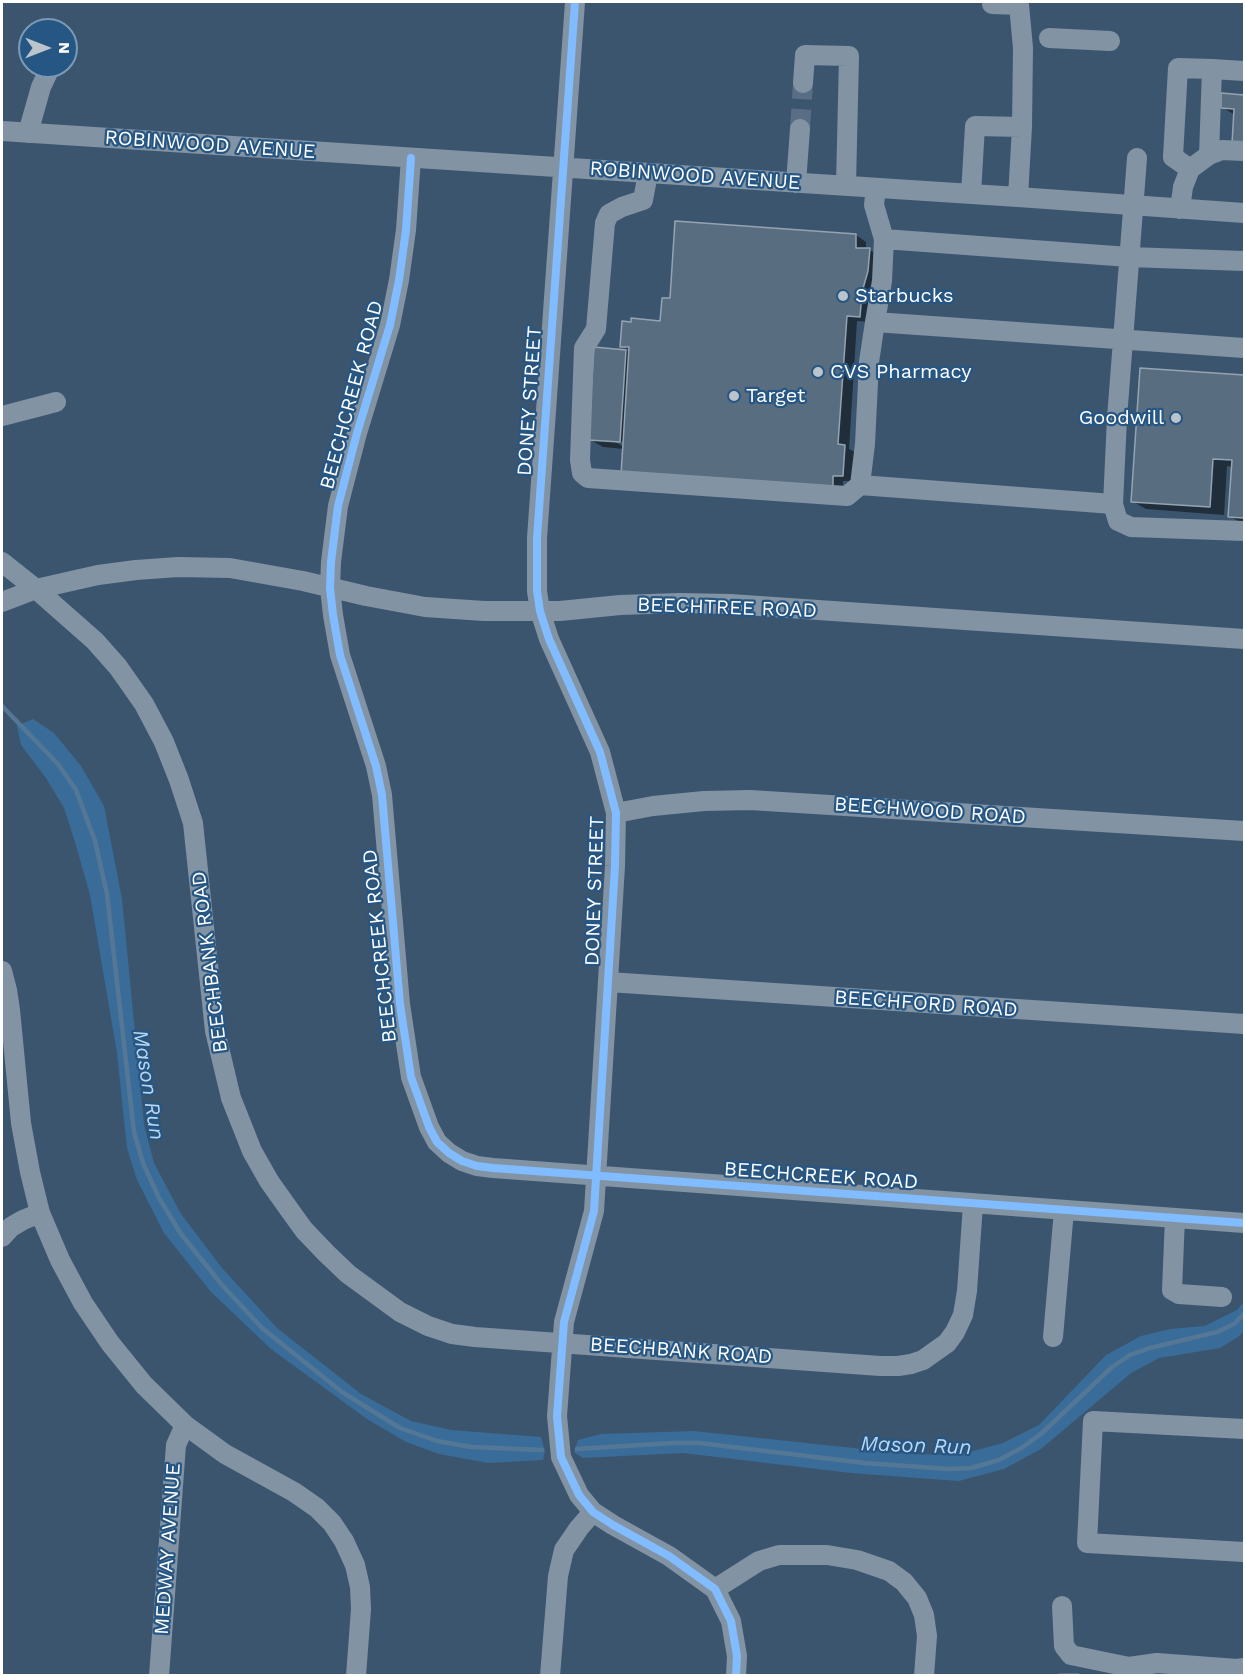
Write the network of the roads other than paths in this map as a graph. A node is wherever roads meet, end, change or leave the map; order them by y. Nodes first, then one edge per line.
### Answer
1 (575, 2) edge
2 (992, 4) dead end
3 (1049, 38) dead end
4 (1110, 41) dead end
5 (1212, 69) junction
6 (1245, 71) edge
7 (45, 78) edge
8 (803, 83) tunnel mouth
9 (1022, 127) junction
10 (800, 129) tunnel mouth
11 (2, 131) edge
12 (28, 133) junction
13 (1245, 151) edge
14 (1209, 154) junction
15 (411, 158) junction
16 (1137, 158) dead end
17 (563, 168) junction
18 (1190, 169) junction
19 (648, 173) junction
20 (796, 183) junction
21 (846, 186) junction
22 (876, 188) junction
23 (972, 194) junction
24 (1018, 197) junction
25 (1134, 206) junction
26 (1180, 209) junction
27 (1245, 213) edge
28 (884, 239) junction
29 (1129, 257) junction
30 (1245, 261) edge
31 (875, 322) junction
32 (1124, 339) junction
33 (1245, 348) edge
34 (56, 402) dead end
35 (2, 416) edge
36 (860, 485) junction
37 (1113, 504) junction
38 (1245, 531) edge
39 (2, 562) edge
40 (330, 588) junction
41 (36, 589) junction
42 (2, 602) edge
43 (540, 611) junction
44 (1245, 639) edge
45 (616, 813) junction
46 (1245, 831) edge
47 (2, 971) edge
48 (608, 982) junction
49 (1245, 1024) edge
50 (596, 1176) junction
51 (973, 1204) junction
52 (1064, 1210) junction
53 (40, 1213) junction
54 (1175, 1218) junction
55 (1245, 1223) edge
56 (2, 1237) edge
57 (1222, 1297) dead end
58 (1053, 1337) dead end
59 (562, 1342) junction
60 (185, 1425) junction
61 (1245, 1429) edge
62 (592, 1512) junction
63 (1245, 1552) edge
64 (715, 1590) junction
65 (1062, 1606) dead end
66 (1245, 1668) edge
67 (1128, 1671) edge
68 (159, 1676) edge
69 (356, 1676) edge
70 (550, 1676) edge
71 (736, 1676) edge
72 (924, 1676) edge

1 - 17 street, DONEY STREET
2 - 9 street
3 - 4 street
5 - 6 street
5 - 14 street
5 - 18 street
7 - 12 street
8 - 21 street
9 - 23 street
9 - 24 street
10 - 20 street
11 - 12 street, ROBINWOOD AVENUE
12 - 15 street, ROBINWOOD AVENUE
13 - 14 street
14 - 18 street
15 - 17 street, ROBINWOOD AVENUE
15 - 40 street, BEECHCREEK ROAD
16 - 25 street
17 - 19 street, ROBINWOOD AVENUE
17 - 43 street, DONEY STREET
18 - 26 street
19 - 20 street, ROBINWOOD AVENUE
19 - 36 street
20 - 21 street, ROBINWOOD AVENUE
21 - 22 street, ROBINWOOD AVENUE
22 - 23 street, ROBINWOOD AVENUE
22 - 28 street
23 - 24 street, ROBINWOOD AVENUE
24 - 25 street, ROBINWOOD AVENUE
25 - 26 street, ROBINWOOD AVENUE
25 - 29 street
26 - 27 street, ROBINWOOD AVENUE
28 - 29 street
28 - 31 street
29 - 30 street
29 - 32 street
31 - 32 street
31 - 36 street
32 - 33 street
32 - 37 street
34 - 35 street
36 - 37 street
37 - 38 street
39 - 41 street, BEECHBANK ROAD
40 - 41 street, BEECHTREE ROAD
40 - 43 street, BEECHTREE ROAD
40 - 50 street, BEECHCREEK ROAD
41 - 42 street, BEECHTREE ROAD
41 - 59 street, BEECHBANK ROAD
43 - 44 street, BEECHTREE ROAD
43 - 45 street, DONEY STREET
45 - 46 street, BEECHWOOD ROAD
45 - 48 street, DONEY STREET
47 - 53 street
48 - 49 street, BEECHFORD ROAD
48 - 50 street, DONEY STREET
50 - 51 street, BEECHCREEK ROAD
50 - 59 street, DONEY STREET
51 - 52 street, BEECHCREEK ROAD
51 - 59 street, BEECHBANK ROAD
52 - 54 street, BEECHCREEK ROAD
52 - 58 street
53 - 56 street
53 - 60 street
54 - 55 street, BEECHCREEK ROAD
54 - 57 street
59 - 62 street, DONEY STREET
60 - 68 street, MEDWAY AVENUE
60 - 69 street
61 - 63 street
62 - 64 street, DONEY STREET
62 - 70 street
64 - 71 street, DONEY STREET
64 - 72 street
65 - 67 street
66 - 67 street

